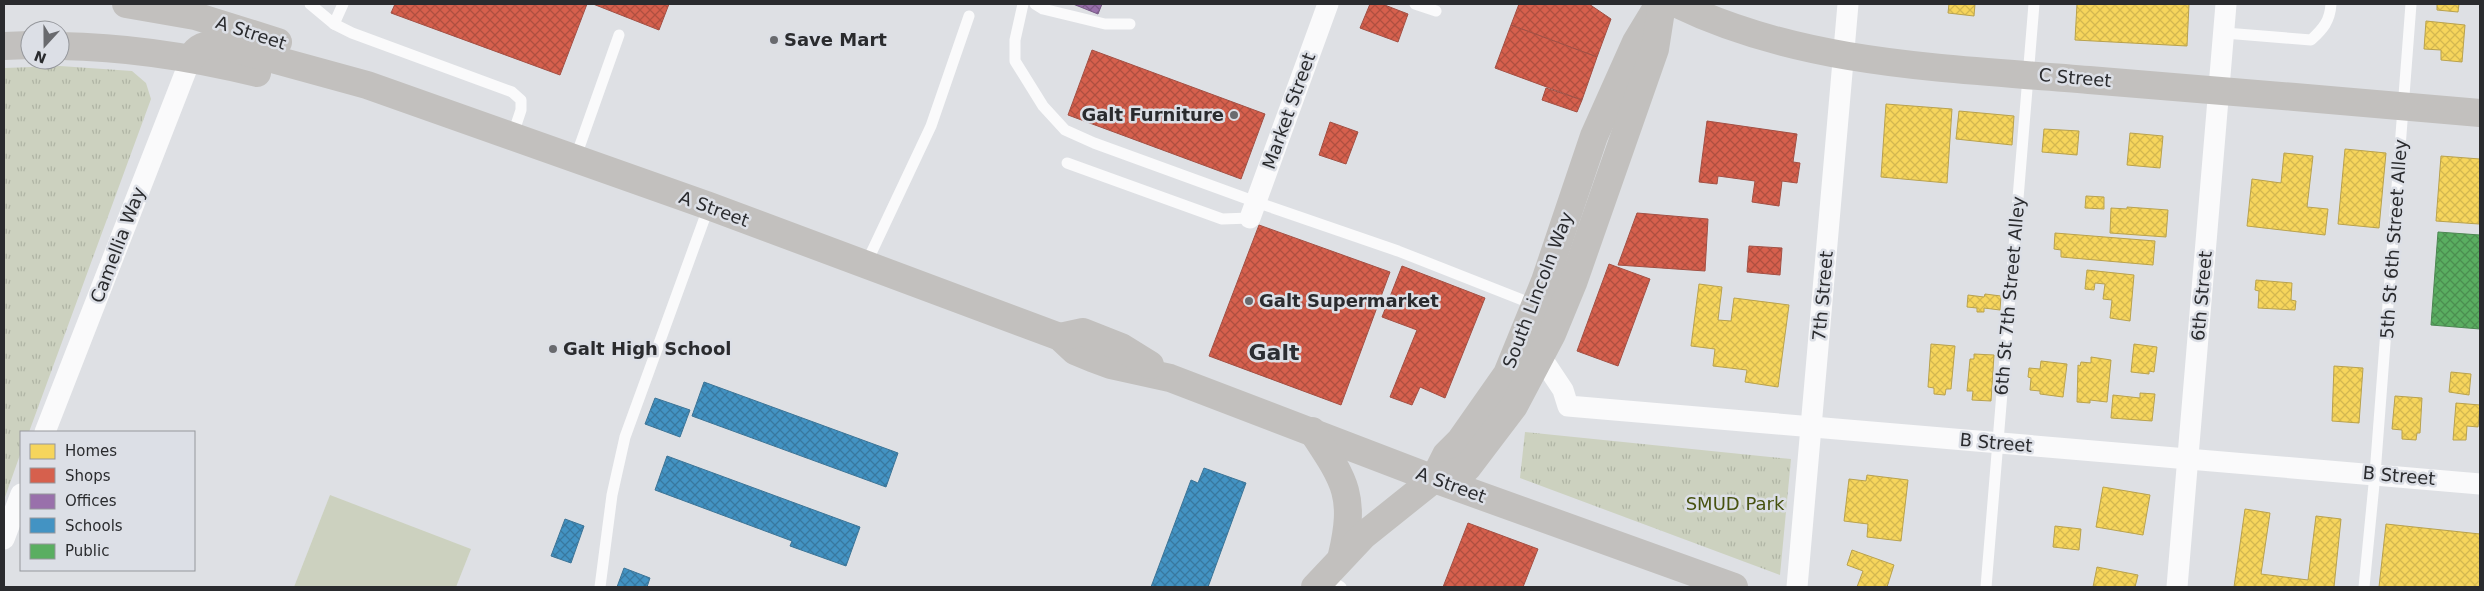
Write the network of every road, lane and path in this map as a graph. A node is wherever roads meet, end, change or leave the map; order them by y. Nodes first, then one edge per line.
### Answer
1 (126, 4) edge
2 (310, 4) edge
3 (343, 4) edge
4 (1023, 4) edge
5 (1035, 4) edge
6 (1328, 4) edge
7 (1415, 4) edge
8 (1660, 4) edge
9 (1677, 4) edge
10 (1848, 4) edge
11 (2034, 4) edge
12 (2226, 4) edge
13 (2331, 4) edge
14 (2411, 4) edge
15 (1436, 11) dead end
16 (969, 16) dead end
17 (334, 24) junction
18 (1130, 24) dead end
19 (2225, 33) junction
20 (619, 35) dead end
21 (20, 45) edge
22 (4, 46) edge
23 (70, 47) edge
24 (1844, 56) junction
25 (191, 58) junction
26 (2028, 74) junction
27 (367, 84) junction
28 (2220, 90) junction
29 (2404, 107) junction
30 (2480, 113) edge
31 (512, 136) junction
32 (574, 160) junction
33 (1067, 163) dead end
34 (709, 206) junction
35 (1253, 210) junction
36 (866, 264) junction
37 (1535, 305) junction
38 (1540, 357) junction
39 (1811, 428) junction
40 (45, 431) edge
41 (1312, 431) junction
42 (1998, 443) junction
43 (2187, 458) junction
44 (2376, 474) junction
45 (1434, 479) junction
46 (2480, 484) edge
47 (20, 497) edge
48 (4, 539) edge
49 (1342, 555) junction
50 (1326, 584) edge
51 (600, 587) edge
52 (1734, 587) edge
53 (1797, 587) edge
54 (1986, 587) edge
55 (2177, 587) edge
56 (2364, 587) edge

1 - 27 main road, A Street
2 - 17 lane
3 - 17 lane
4 - 35 lane
5 - 18 lane
6 - 35 street, Market Street
7 - 15 lane
8 - 37 main road, South Lincoln Way
8 - 38 main road, South Lincoln Way
9 - 24 main road, C Street
10 - 24 street, 7th Street
11 - 26 lane, 6th St 7th Street Alley
12 - 19 street, 6th Street
13 - 19 lane
14 - 29 lane, 5th St 6th Street Alley
16 - 36 lane
17 - 31 lane
19 - 28 street, 6th Street
20 - 32 lane
21 - 22 main road
23 - 25 main road, A Street
24 - 26 main road, C Street
24 - 39 street, 7th Street
25 - 27 main road, A Street
25 - 40 street, Camellia Way
26 - 28 main road, C Street
26 - 42 lane, 6th St 7th Street Alley
27 - 31 main road, A Street
28 - 29 main road, C Street
28 - 43 street, 6th Street
29 - 30 main road, C Street
29 - 44 lane, 5th St 6th Street Alley
31 - 32 main road, A Street
32 - 34 main road, A Street
33 - 35 lane
34 - 36 main road, A Street
34 - 51 lane
35 - 37 lane
36 - 41 main road, A Street
37 - 45 main road, South Lincoln Way
38 - 39 street, B Street
38 - 45 main road, South Lincoln Way
39 - 42 street, B Street
39 - 53 street, 7th Street
41 - 45 main road, A Street
41 - 49 main road
42 - 43 street, B Street
42 - 54 lane, 6th St 7th Street Alley
43 - 44 street, B Street
43 - 55 street, 6th Street
44 - 46 street, B Street
44 - 56 lane, 5th St 6th Street Alley
45 - 49 main road
45 - 52 main road, A Street
47 - 48 street
49 - 50 main road

